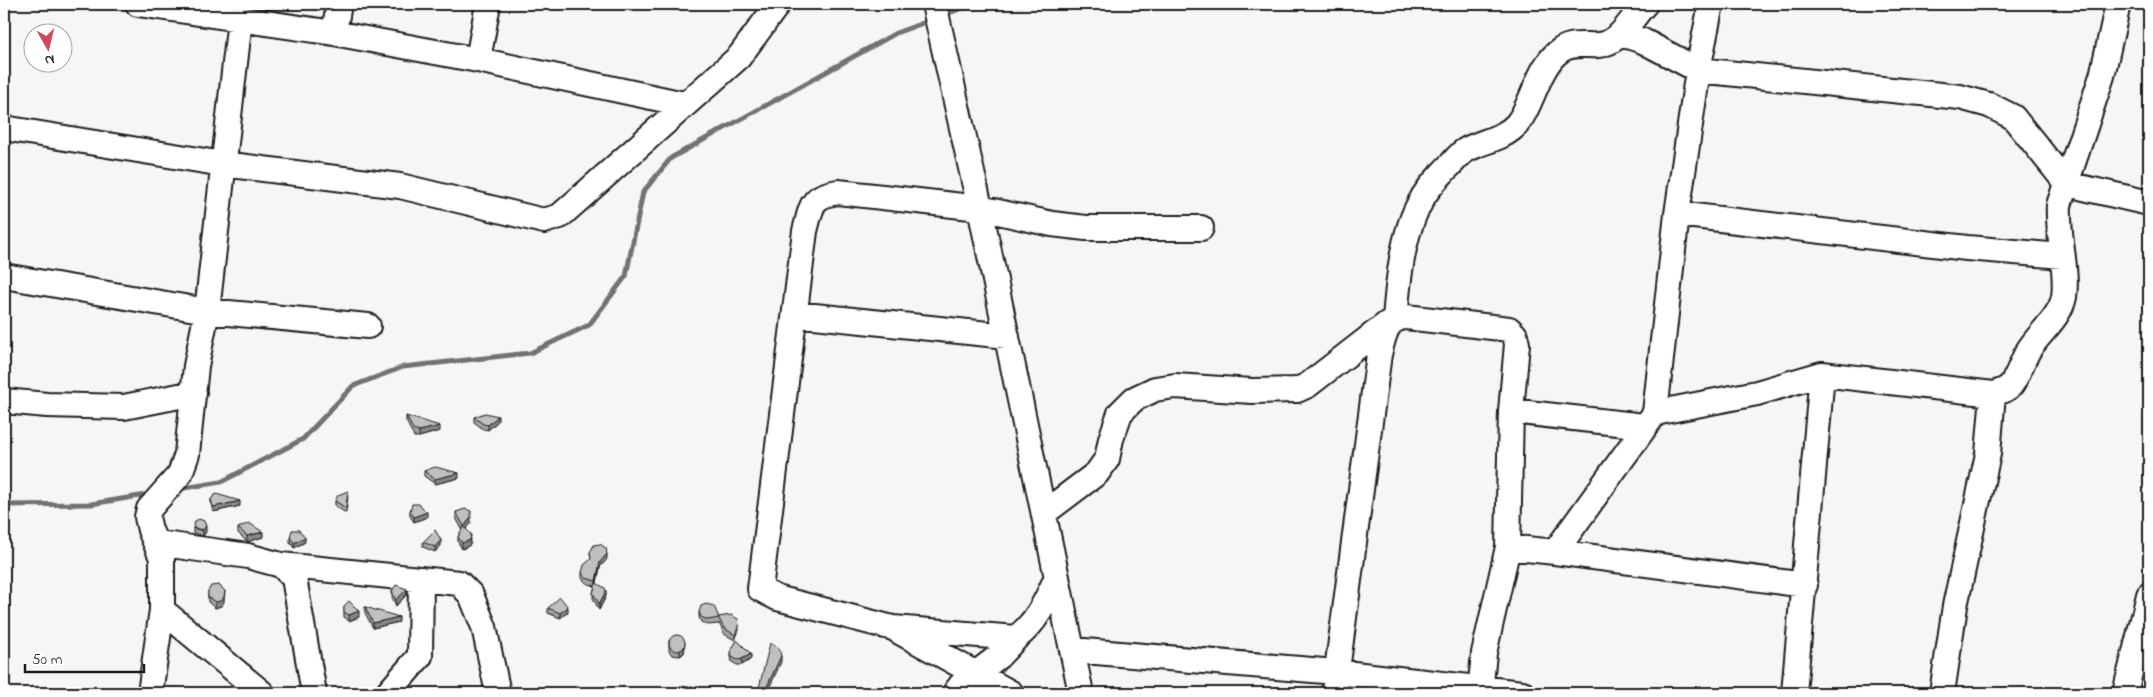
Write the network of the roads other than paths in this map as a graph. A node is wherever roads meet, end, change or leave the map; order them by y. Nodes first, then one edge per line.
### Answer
1 (138, 4) edge
2 (339, 4) edge
3 (488, 4) edge
4 (778, 4) edge
5 (934, 4) edge
6 (1646, 4) edge
7 (1711, 4) edge
8 (2118, 4) edge
9 (240, 19) junction
10 (334, 33) junction
11 (1621, 34) junction
12 (478, 60) junction
13 (1698, 70) junction
14 (684, 104) junction
15 (4, 128) edge
16 (223, 164) junction
17 (2067, 184) junction
18 (2149, 203) edge
19 (980, 208) junction
20 (1677, 214) junction
21 (1201, 228) dead end
22 (2062, 256) junction
23 (4, 276) edge
24 (207, 311) junction
25 (794, 314) junction
26 (1392, 321) junction
27 (368, 326) dead end
28 (1007, 336) junction
29 (1822, 374) junction
30 (194, 393) junction
31 (1993, 394) junction
32 (4, 401) edge
33 (1511, 411) junction
34 (1650, 419) junction
35 (1044, 513) junction
36 (156, 543) junction
37 (1508, 547) junction
38 (1555, 552) junction
39 (280, 566) junction
40 (1057, 577) junction
41 (421, 579) junction
42 (1805, 585) junction
43 (2149, 595) edge
44 (162, 610) junction
45 (892, 628) junction
46 (1016, 638) junction
47 (1072, 650) junction
48 (977, 674) junction
49 (1335, 683) edge
50 (1481, 691) edge
51 (150, 693) edge
52 (262, 693) edge
53 (314, 693) edge
54 (388, 693) edge
55 (498, 693) edge
56 (955, 693) edge
57 (1010, 693) edge
58 (1081, 693) edge
59 (1522, 693) edge
60 (1794, 693) edge
61 (1942, 693) edge
62 (2125, 693) edge

1 - 9 street
2 - 10 street
3 - 12 street
4 - 14 street
5 - 19 street
6 - 11 street
7 - 13 street
8 - 17 street
9 - 10 street
9 - 16 street
10 - 12 street
11 - 13 street
11 - 26 street
12 - 14 street
13 - 17 street
13 - 20 street
14 - 16 street
15 - 16 street
16 - 24 street
17 - 18 street
17 - 22 street
19 - 21 street
19 - 25 street
19 - 28 street
20 - 22 street
20 - 34 street
22 - 31 street
23 - 24 street
24 - 27 street
24 - 30 street
25 - 28 street
25 - 45 street
26 - 33 street
26 - 35 street
26 - 49 street
28 - 35 street
29 - 31 street
29 - 34 street
29 - 42 street
30 - 32 street
30 - 36 street
31 - 61 street
33 - 34 street
33 - 37 street
34 - 38 street
35 - 40 street
36 - 39 street
36 - 44 street
37 - 38 street
37 - 50 street
38 - 42 street
39 - 41 street
39 - 53 street
40 - 46 street
40 - 47 street
41 - 54 street
41 - 55 street
42 - 60 street
43 - 62 street
44 - 51 street
44 - 52 street
45 - 46 street
45 - 48 street
46 - 48 street
47 - 49 street
47 - 58 street
48 - 56 street
48 - 57 street
49 - 50 street
50 - 59 street

